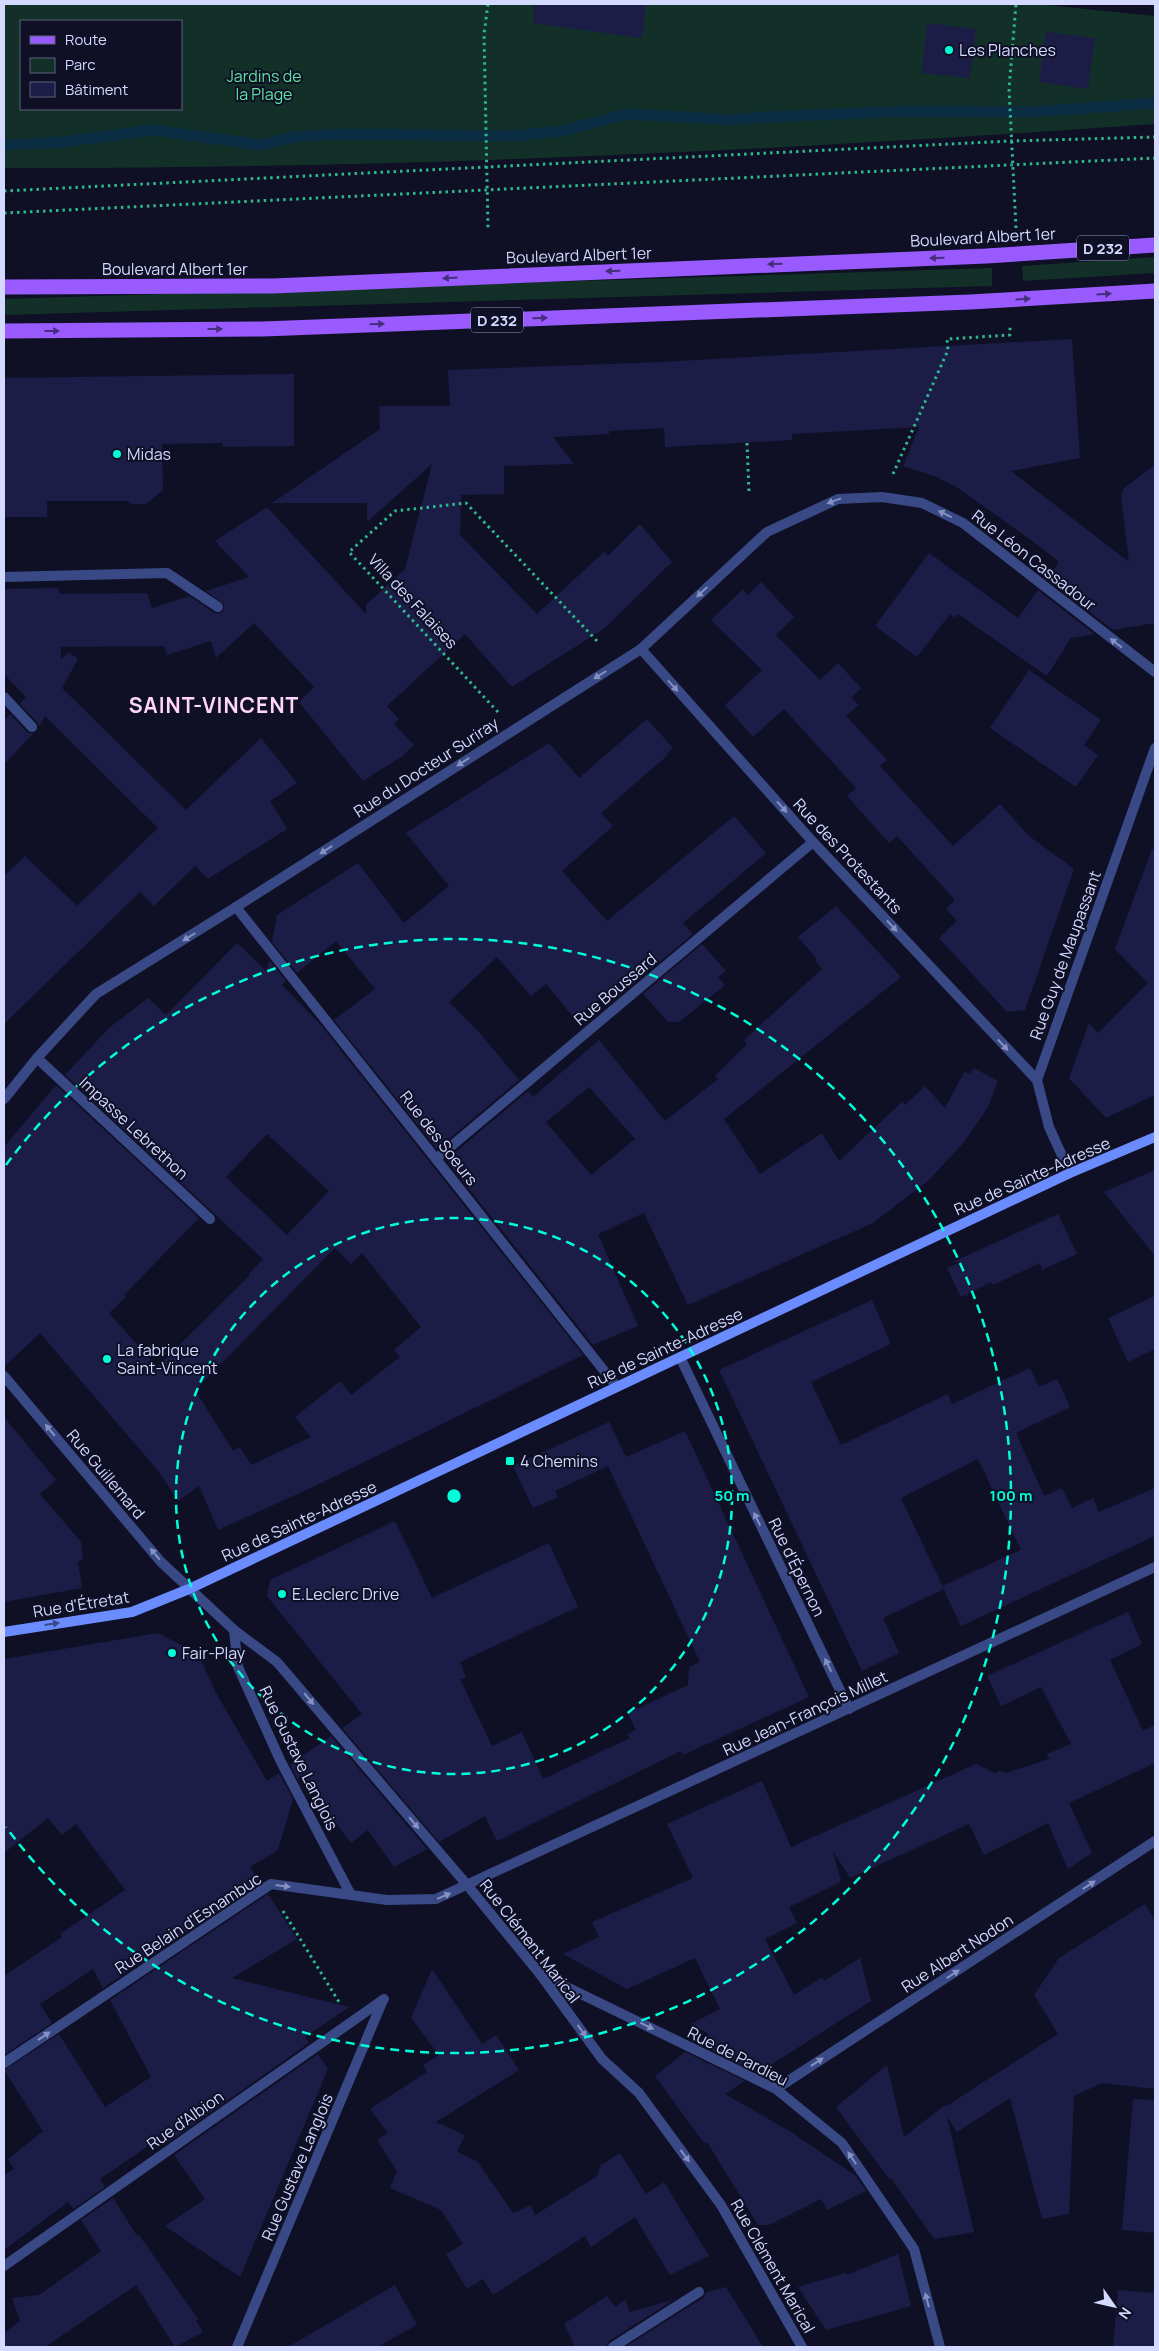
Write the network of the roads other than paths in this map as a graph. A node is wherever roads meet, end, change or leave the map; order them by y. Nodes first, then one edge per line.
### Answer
1 (1155, 245) edge
2 (4, 287) edge
3 (1155, 290) edge
4 (4, 331) edge
5 (882, 497) joint
6 (4, 577) edge
7 (218, 607) dead end
8 (641, 649) junction
9 (1155, 672) edge
10 (4, 697) edge
11 (32, 727) dead end
12 (1155, 748) edge
13 (813, 842) junction
14 (236, 907) junction
15 (37, 1058) junction
16 (1037, 1080) junction
17 (4, 1099) edge
18 (1155, 1137) edge
19 (436, 1159) junction
20 (1070, 1173) junction
21 (210, 1219) dead end
22 (680, 1357) junction
23 (4, 1376) edge
24 (617, 1387) junction
25 (1155, 1567) edge
26 (189, 1589) junction
27 (234, 1630) junction
28 (4, 1632) edge
29 (849, 1709) junction
30 (1155, 1841) edge
31 (468, 1886) junction
32 (351, 1894) junction
33 (540, 1974) junction
34 (384, 1999) joint
35 (4, 2063) edge
36 (776, 2089) junction
37 (4, 2266) edge
38 (699, 2292) dead end
39 (237, 2347) edge
40 (613, 2347) edge
41 (802, 2347) edge
42 (940, 2347) edge

1 -> 2 main road, Boulevard Albert 1er / D 232
4 -> 3 main road, D 232
5 -> 8 street, Rue du Docteur Suriray
9 -> 5 street, Rue Léon Cassadour
6 - 7 street
8 -> 13 street, Rue des Protestants
8 -> 14 street, Rue du Docteur Suriray
10 - 11 street
12 - 16 street, Rue Guy de Maupassant
13 -> 16 street, Rue des Protestants
13 - 19 street, Rue Boussard
14 -> 15 street, Rue du Docteur Suriray
14 - 19 street, Rue des Soeurs
15 - 17 street, Rue du Docteur Suriray
15 - 21 street, Impasse Lebrethon
16 - 20 street
18 - 20 main road, Rue de Sainte-Adresse
19 - 24 street, Rue des Soeurs
20 - 22 main road, Rue de Sainte-Adresse
22 - 24 main road, Rue de Sainte-Adresse
29 -> 22 street, Rue d'Épernon
26 -> 23 street, Rue Guillemard
24 - 26 main road, Rue de Sainte-Adresse
25 - 29 street, Rue Jean-François Millet
26 - 27 street, Rue Clément Marical
28 -> 26 main road, Rue d'Étretat
27 -> 31 street, Rue Clément Marical
27 - 32 street, Rue Gustave Langlois
29 - 31 street, Rue Jean-François Millet
36 -> 30 street, Rue Albert Nodon
32 -> 31 street, Rue Belain d'Esnambuc
31 - 33 street, Rue Clément Marical
35 -> 32 street, Rue Belain d'Esnambuc
33 -> 36 street, Rue de Pardieu
33 -> 41 street, Rue Clément Marical
34 - 37 street, Rue d'Albion
34 - 39 street, Rue Gustave Langlois
42 -> 36 street, Rue de Pardieu
38 - 40 street

